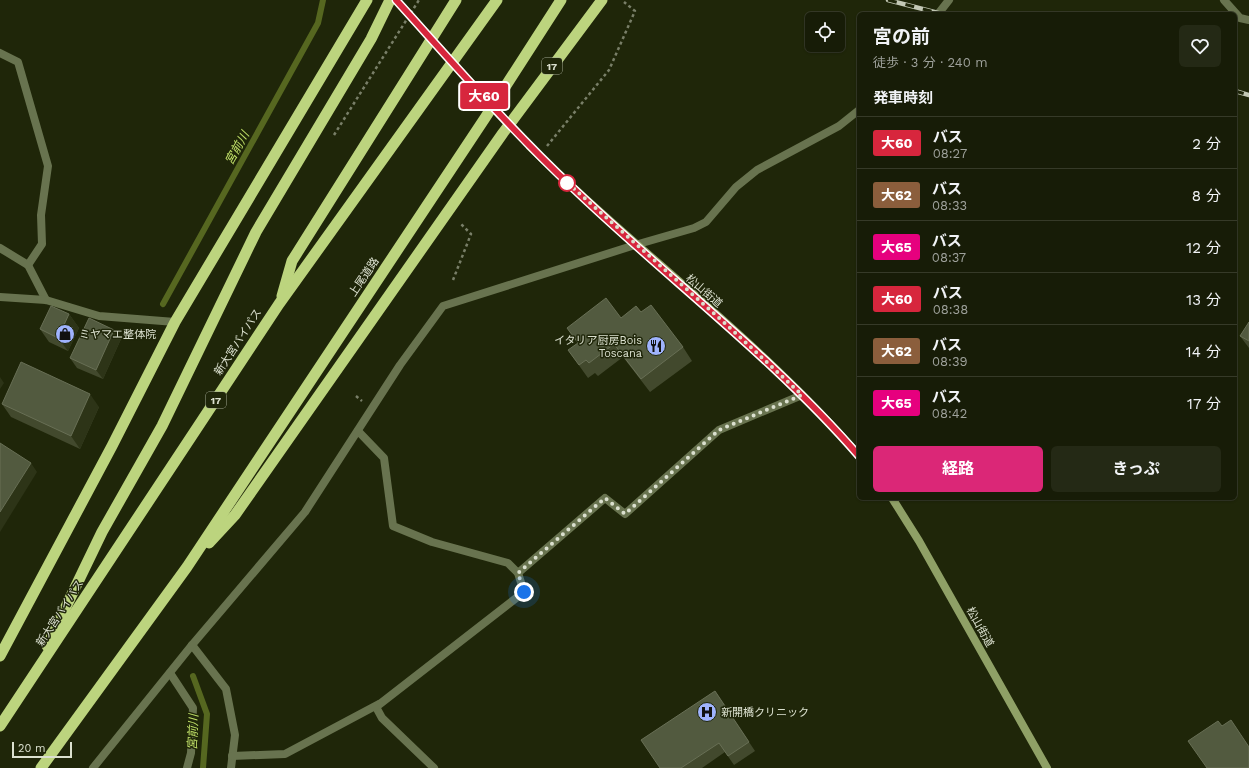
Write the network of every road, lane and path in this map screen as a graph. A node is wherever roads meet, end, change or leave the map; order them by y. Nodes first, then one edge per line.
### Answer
1 (367, 0) edge
2 (390, 0) edge
3 (419, 0) edge
4 (456, 0) edge
5 (496, 0) edge
6 (561, 0) edge
7 (602, 0) edge
8 (950, 0) edge
9 (1224, 0) edge
10 (624, 2) dead end
11 (940, 12) edge
12 (1235, 12) edge
13 (1237, 15) edge
14 (1249, 20) edge
15 (0, 53) edge
16 (857, 112) edge
17 (333, 137) dead end
18 (547, 146) dead end
19 (530, 147) tunnel mouth
20 (461, 224) dead end
21 (635, 245) junction
22 (0, 248) edge
23 (28, 265) junction
24 (453, 280) dead end
25 (0, 297) edge
26 (46, 300) junction
27 (279, 304) junction
28 (174, 322) junction
29 (802, 395) junction
30 (358, 431) junction
31 (857, 454) edge
32 (893, 500) edge
33 (187, 567) junction
34 (518, 573) junction
35 (192, 645) junction
36 (0, 656) edge
37 (170, 673) junction
38 (29, 684) junction
39 (382, 703) junction
40 (0, 726) edge
41 (232, 756) junction
42 (41, 768) edge
43 (92, 768) edge
44 (187, 768) edge
45 (231, 768) edge
46 (434, 768) edge
47 (1047, 768) edge

1 - 28 highway
2 - 38 highway
3 - 17 path
4 - 27 highway, 17
5 - 27 highway, 新大宮バイパス / 17
6 - 33 highway, 上尾道路 / 17
7 - 33 highway, 17
8 - 11 street
9 - 12 street
10 - 18 path
13 - 14 street
15 - 23 street
16 - 21 street
19 - 21 main road, 松山街道
20 - 24 path
21 - 29 main road, 松山街道
21 - 30 street
22 - 23 street
23 - 26 street
25 - 26 street
26 - 28 street
27 - 38 highway, 新大宮バイパス / 17
28 - 36 highway
29 - 31 main road, 松山街道
29 - 34 street
30 - 34 street
30 - 35 street
32 - 47 main road, 松山街道
33 - 42 highway, 17
34 - 39 street
35 - 37 street
35 - 41 street
37 - 43 street
37 - 44 street
38 - 40 highway, 新大宮バイパス / 17
39 - 41 street
39 - 46 street
41 - 45 street

